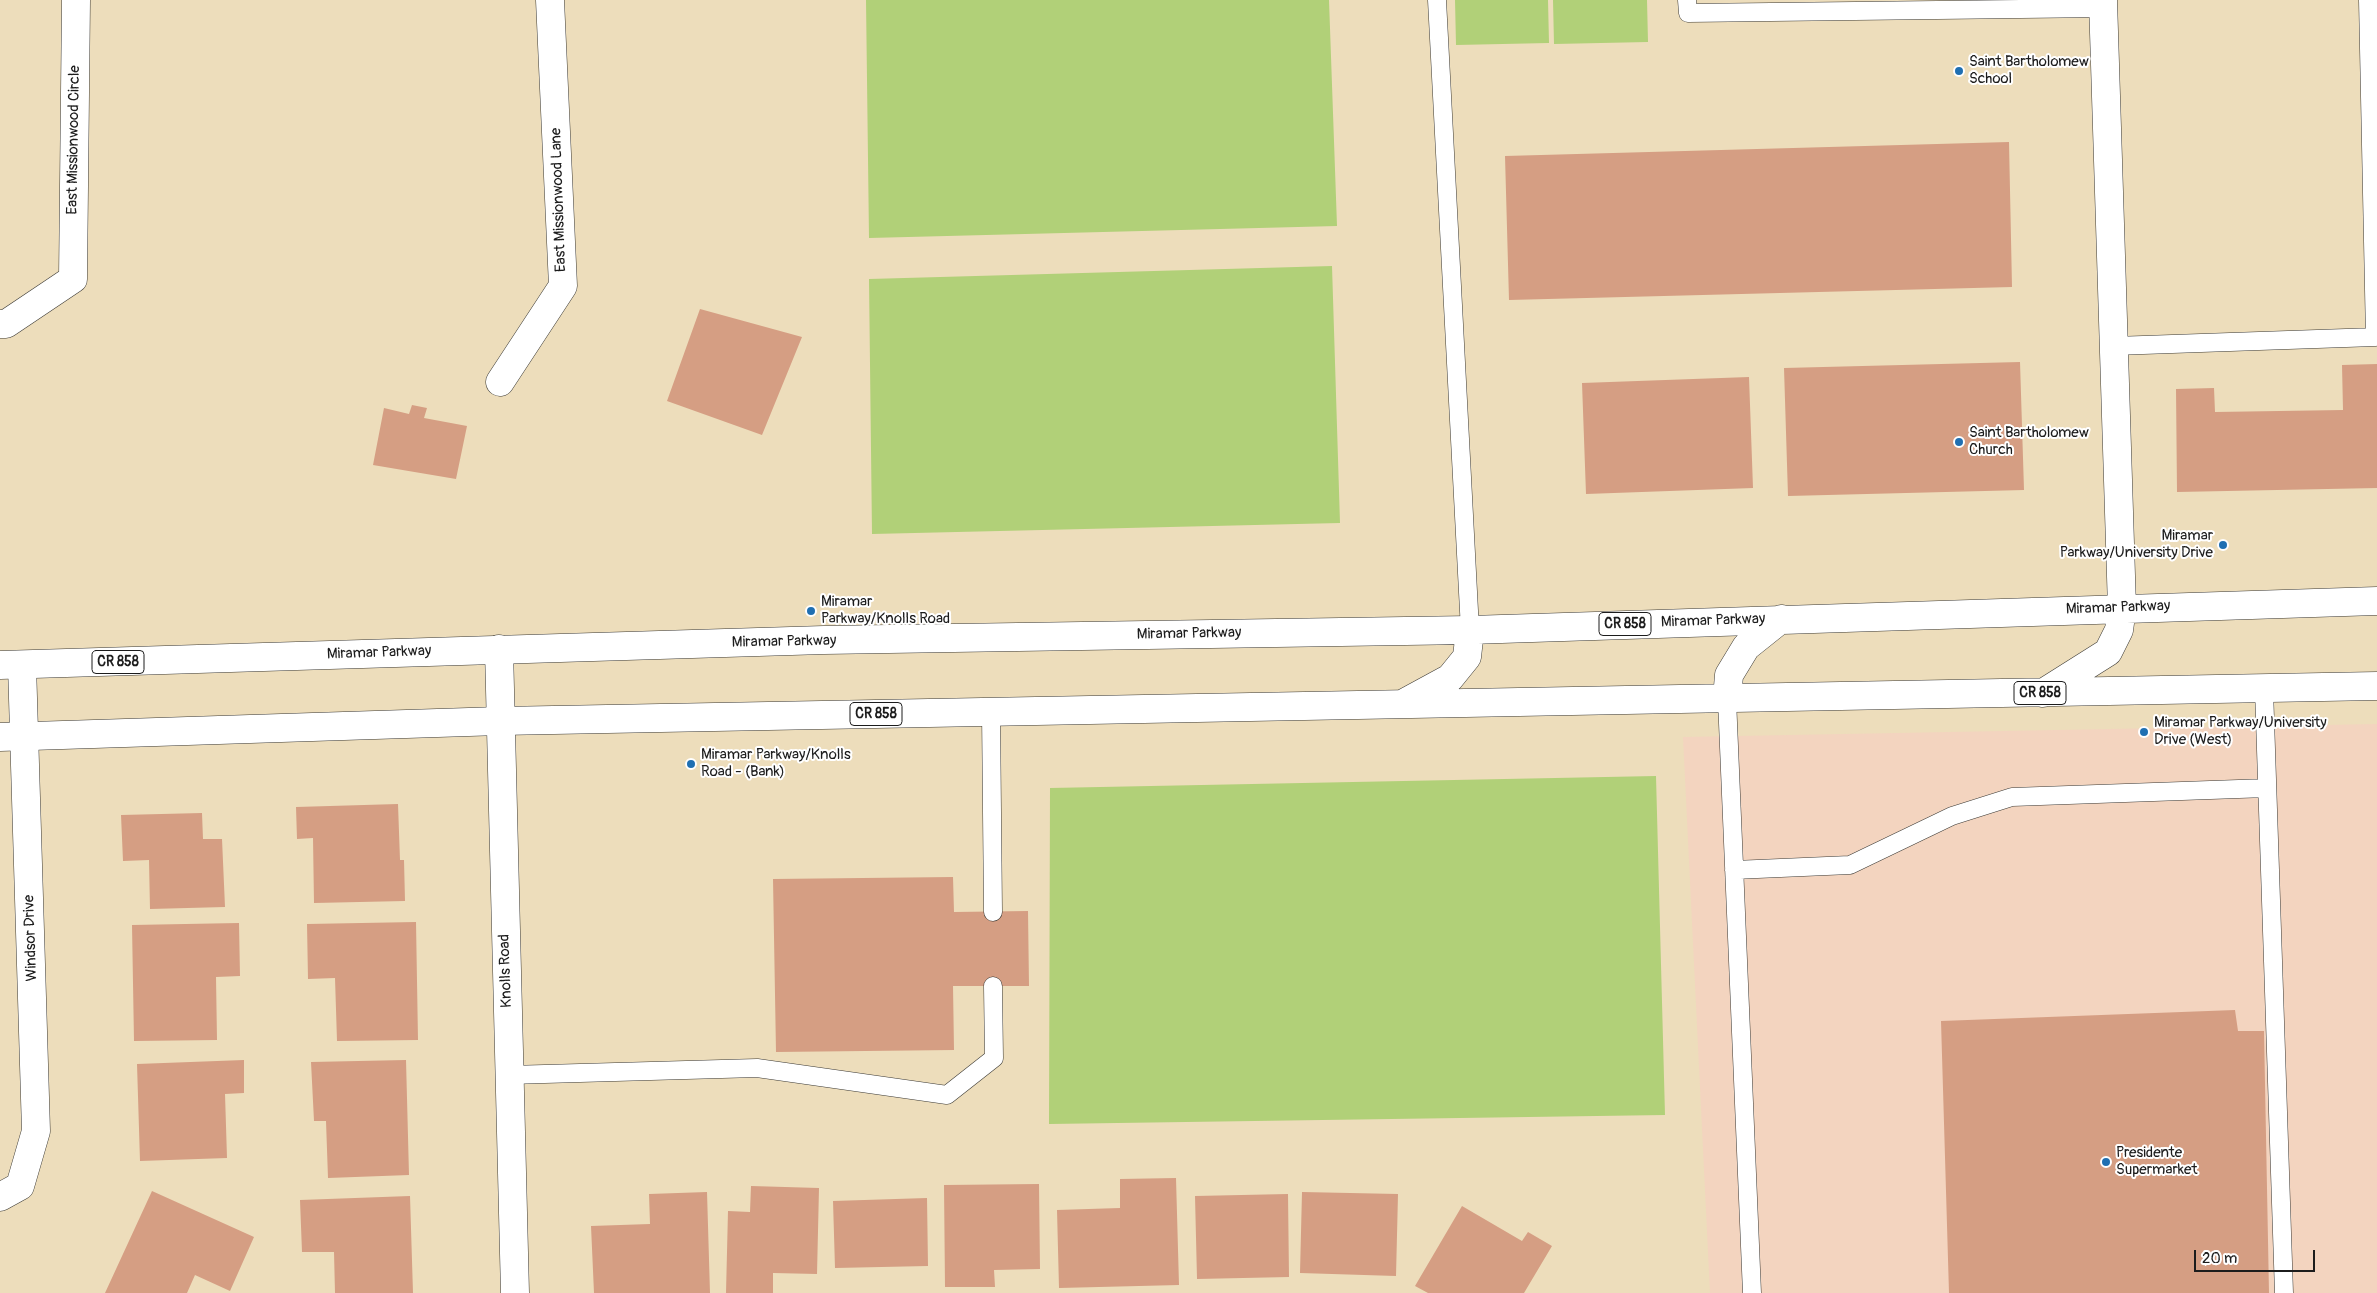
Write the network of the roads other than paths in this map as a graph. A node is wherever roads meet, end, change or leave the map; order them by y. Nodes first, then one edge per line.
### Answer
1 (76, 0) edge
2 (550, 0) edge
3 (1437, 0) edge
4 (1687, 0) edge
5 (2368, 0) edge
6 (2104, 4) edge
7 (0, 324) edge
8 (2114, 346) junction
9 (500, 382) dead end
10 (2377, 601) edge
11 (2122, 608) junction
12 (1781, 619) junction
13 (1470, 630) junction
14 (499, 649) junction
15 (11, 665) edge
16 (2377, 686) edge
17 (2264, 689) junction
18 (2043, 693) junction
19 (1727, 699) junction
20 (1401, 705) junction
21 (991, 712) junction
22 (500, 721) junction
23 (12, 737) edge
24 (2268, 788) junction
25 (1734, 870) junction
26 (992, 912) dead end
27 (993, 986) dead end
28 (509, 1074) junction
29 (0, 1197) edge
30 (515, 1293) edge
31 (1752, 1293) edge
32 (2284, 1293) edge

1 - 7 main road, East Missionwood Circle
2 - 9 main road, East Missionwood Lane
3 - 13 lane
4 - 6 lane
5 - 8 lane
6 - 8 main road
8 - 11 main road
10 - 11 main road, Miramar Parkway / CR 858
11 - 12 main road, Miramar Parkway / CR 858
11 - 18 main road
12 - 13 main road, Miramar Parkway / CR 858
12 - 19 main road
13 - 14 main road, Miramar Parkway / CR 858
13 - 20 main road
14 - 15 main road, Miramar Parkway / CR 858
14 - 22 main road, Knolls Road
15 - 23 main road, Windsor Drive
16 - 17 main road, CR 858
17 - 18 main road, CR 858
17 - 24 lane
18 - 19 main road, CR 858
19 - 20 main road, CR 858
19 - 25 lane
20 - 21 main road, CR 858
21 - 22 main road, CR 858
21 - 26 lane
22 - 23 main road, CR 858
22 - 28 main road, Knolls Road
23 - 29 main road, Windsor Drive
24 - 25 lane
24 - 32 lane
25 - 31 lane
27 - 28 lane
28 - 30 main road, Knolls Road

